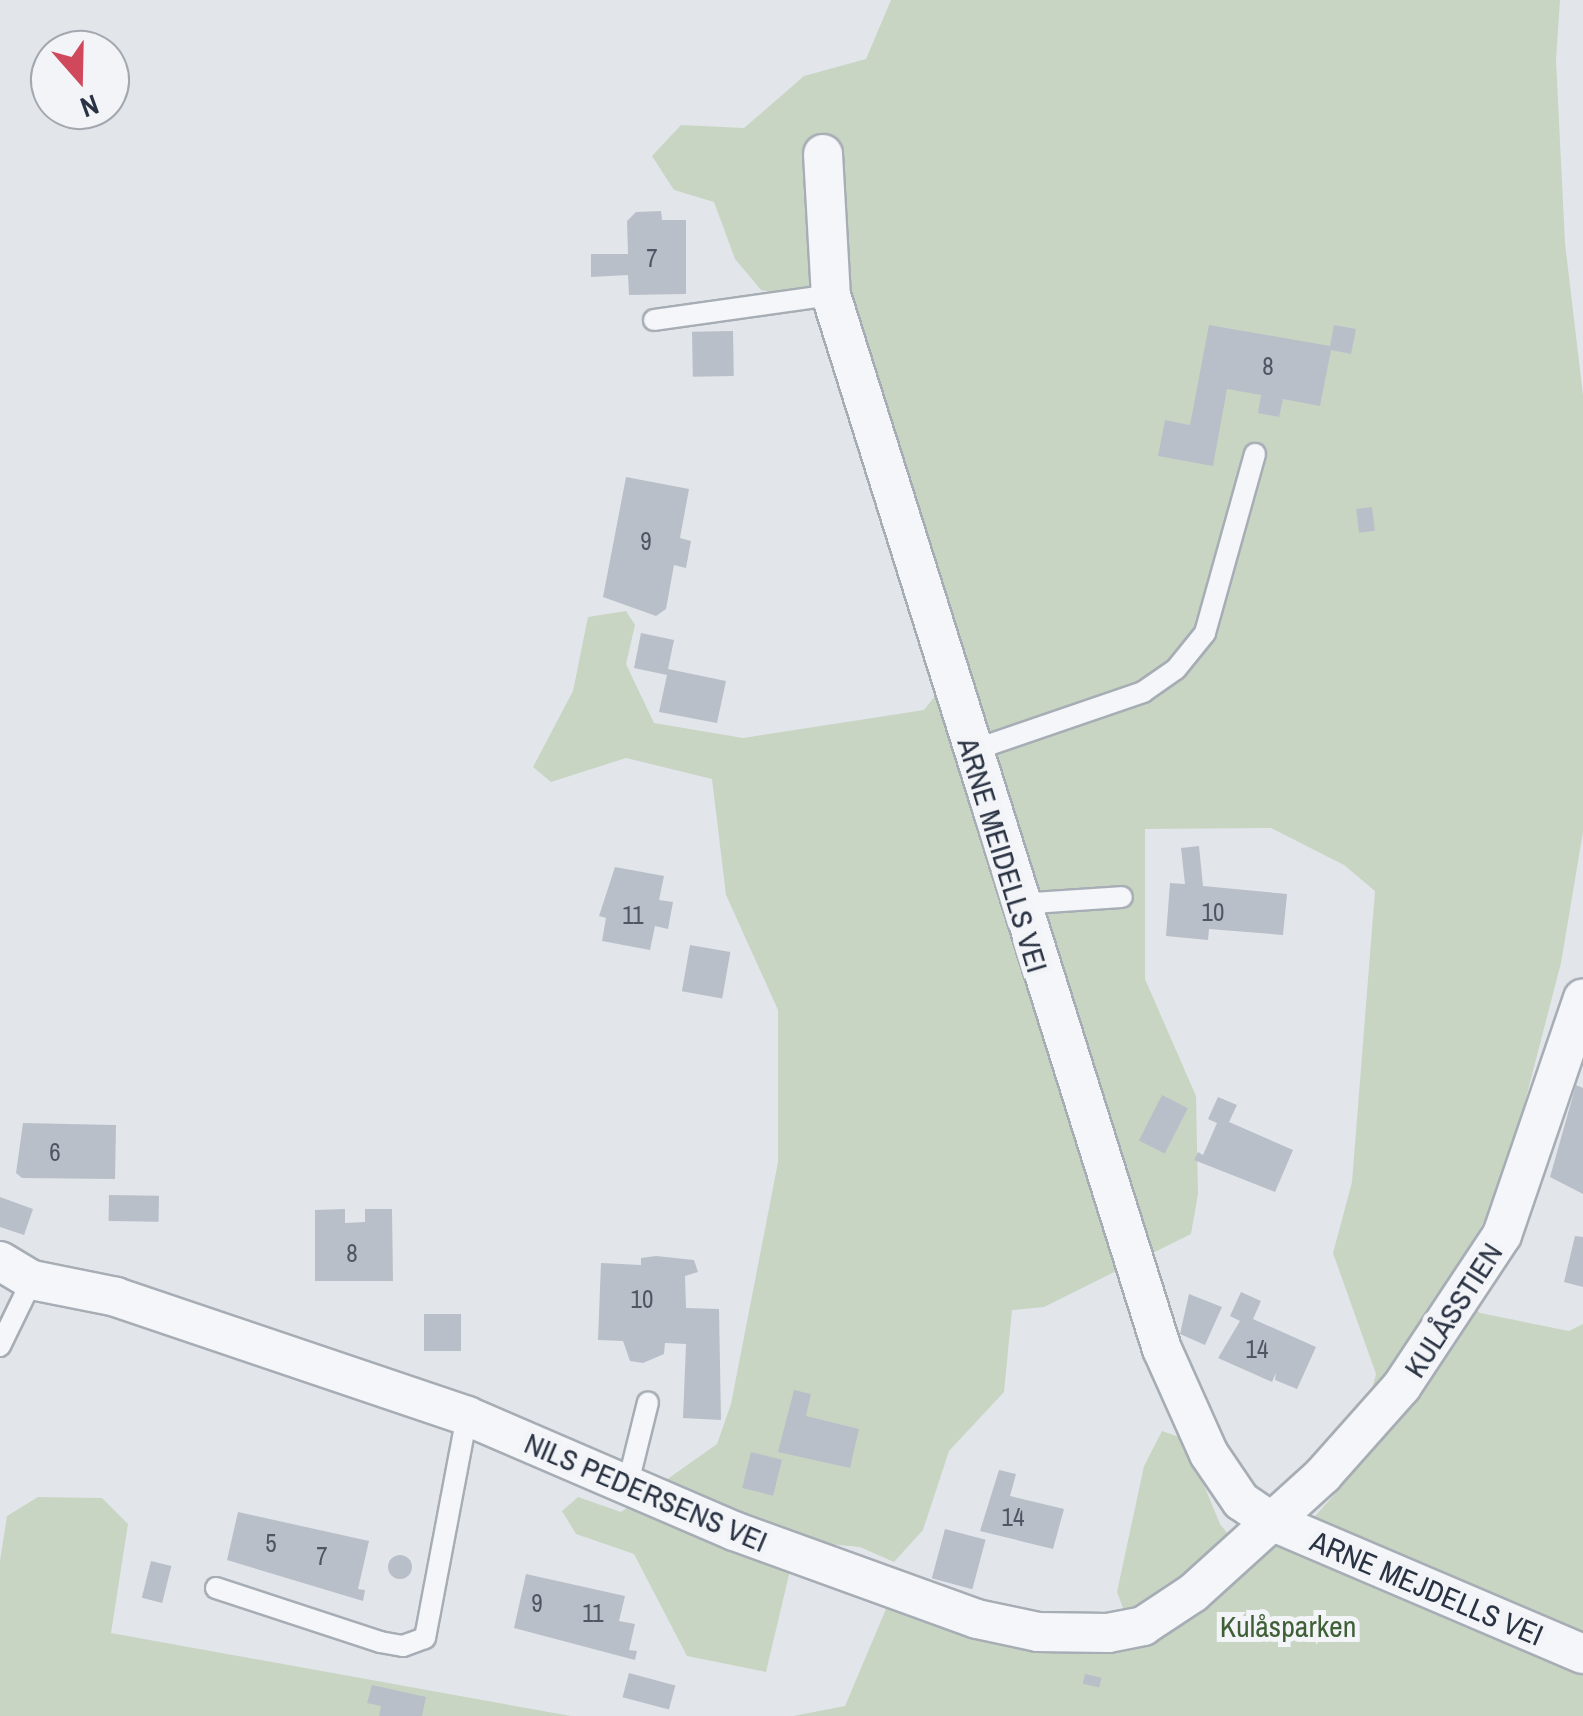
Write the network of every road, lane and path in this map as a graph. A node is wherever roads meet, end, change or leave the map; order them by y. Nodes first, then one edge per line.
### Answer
1 (822, 154) dead end
2 (831, 294) junction
3 (654, 320) dead end
4 (1255, 454) dead end
5 (971, 751) junction
6 (1122, 897) dead end
7 (1018, 904) junction
8 (1583, 998) edge
9 (0, 1260) edge
10 (32, 1280) junction
11 (0, 1346) edge
12 (648, 1402) dead end
13 (467, 1416) junction
14 (628, 1482) junction
15 (1271, 1521) junction
16 (216, 1588) dead end
17 (1583, 1654) edge

1 - 2 street, ARNE MEIDELLS VEI
2 - 3 lane
2 - 5 street, ARNE MEIDELLS VEI
4 - 5 lane
5 - 7 street, ARNE MEIDELLS VEI
6 - 7 lane
7 - 15 street, ARNE MEIDELLS VEI
8 - 15 street, KULÅSSTIEN
9 - 10 street, NILS PEDERSENS VEI
10 - 11 lane
10 - 13 street, NILS PEDERSENS VEI
12 - 14 lane
13 - 14 street, NILS PEDERSENS VEI
13 - 16 lane
14 - 15 street, NILS PEDERSENS VEI
15 - 17 street, ARNE MEJDELLS VEI

